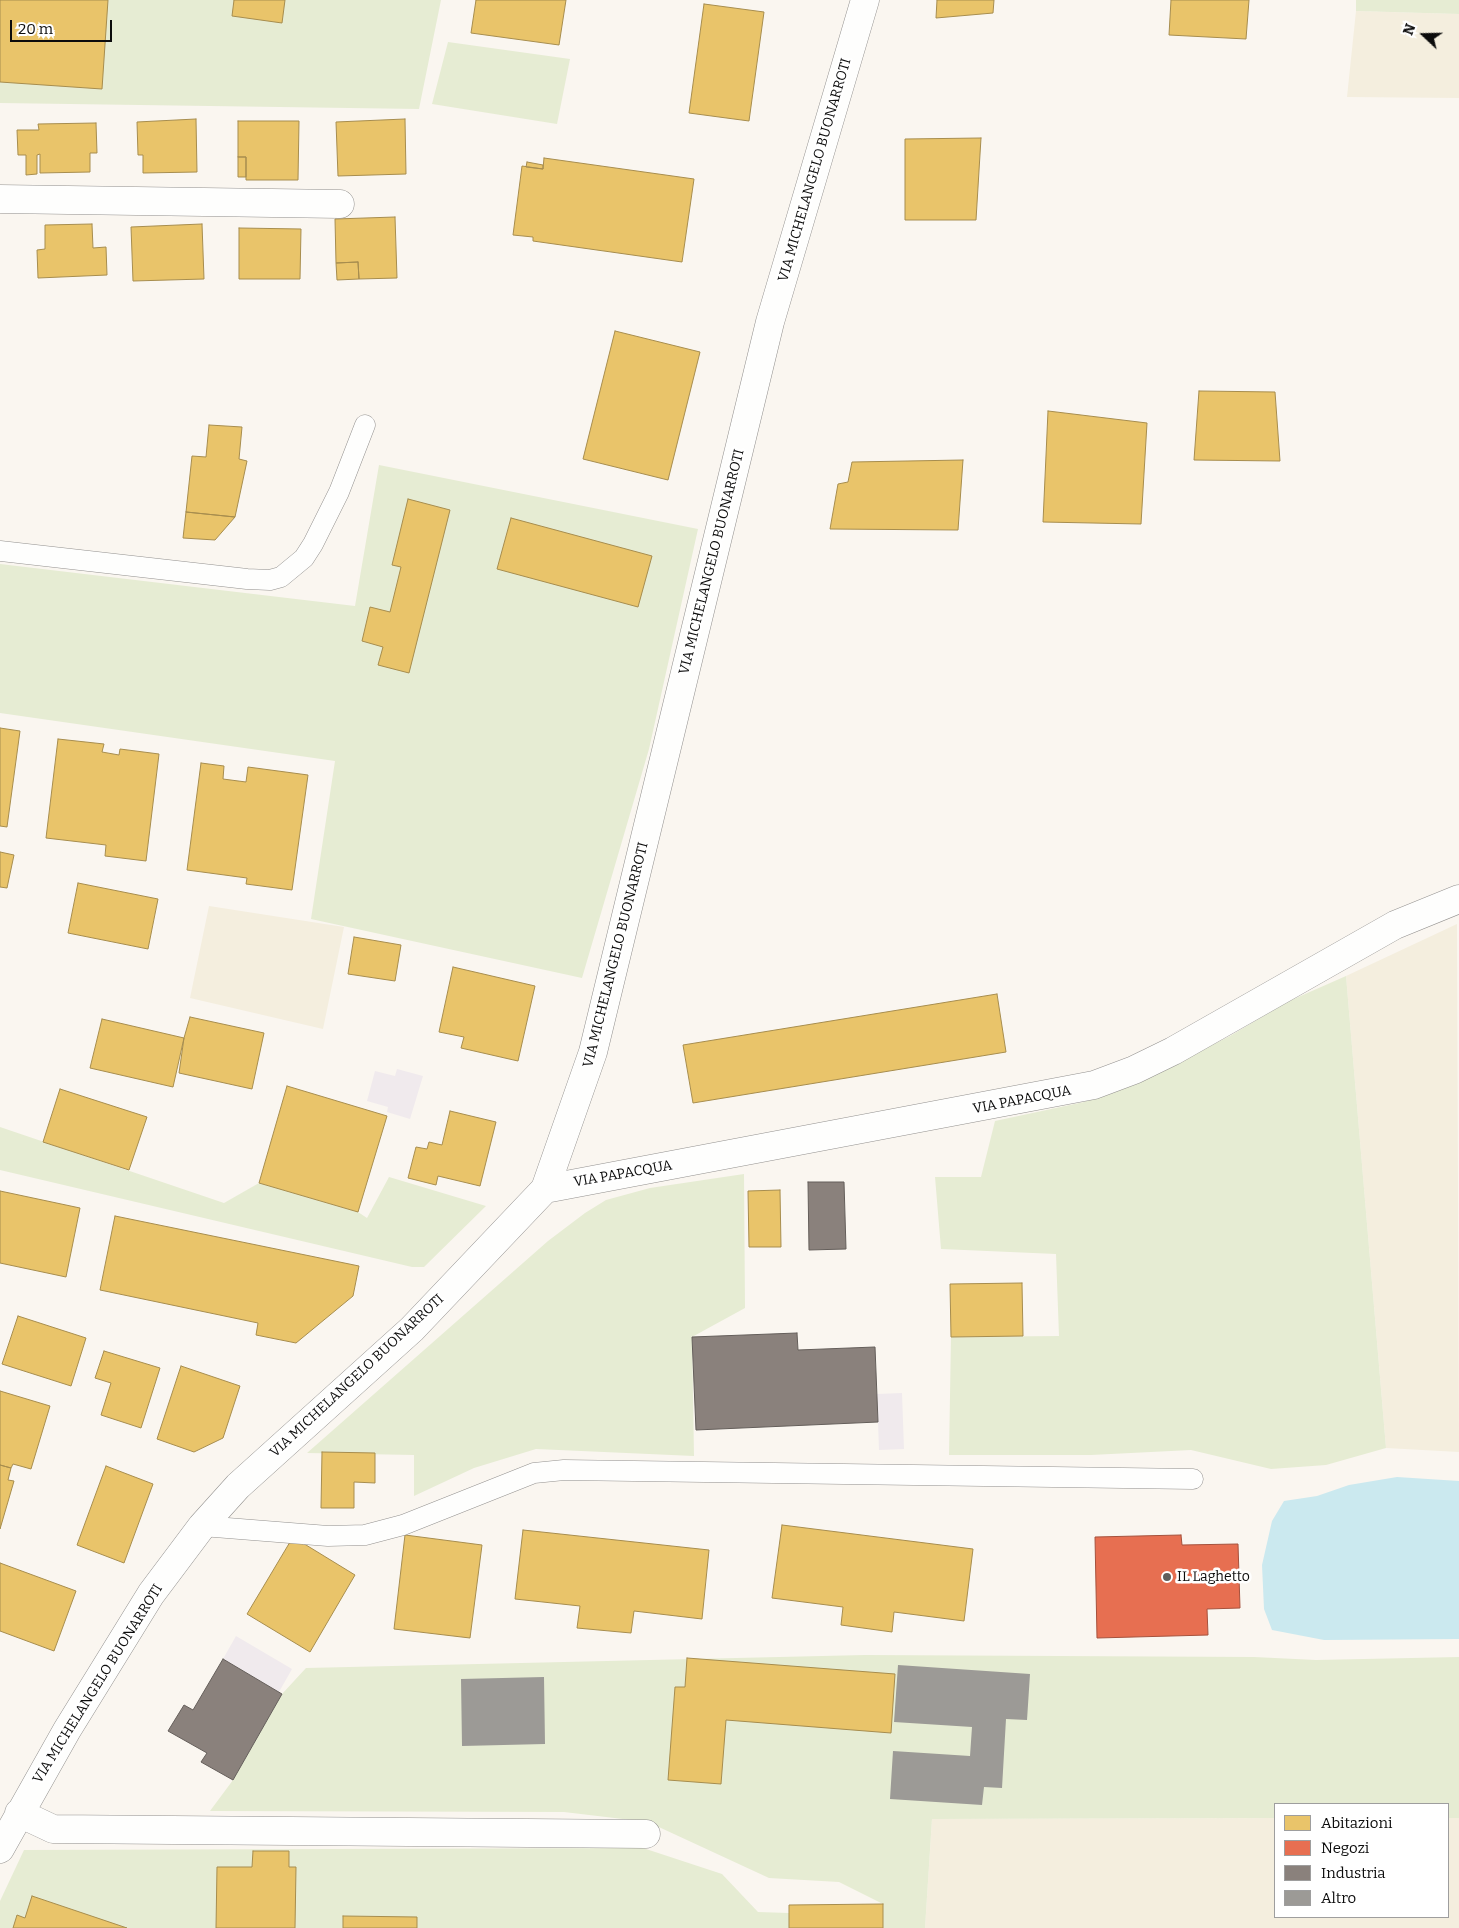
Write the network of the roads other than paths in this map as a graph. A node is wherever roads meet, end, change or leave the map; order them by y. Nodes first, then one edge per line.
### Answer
1 (865, 0) edge
2 (0, 199) edge
3 (340, 204) dead end
4 (365, 425) dead end
5 (0, 552) edge
6 (1459, 899) edge
7 (545, 1188) junction
8 (1193, 1479) dead end
9 (202, 1526) junction
10 (19, 1813) junction
11 (646, 1834) dead end
12 (0, 1849) edge

1 - 7 street, VIA MICHELANGELO BUONARROTI
2 - 3 street
4 - 5 lane
6 - 7 street, VIA PAPACQUA
7 - 9 street, VIA MICHELANGELO BUONARROTI
8 - 9 lane
9 - 10 street, VIA MICHELANGELO BUONARROTI
10 - 11 street
10 - 12 street, VIA MICHELANGELO BUONARROTI

